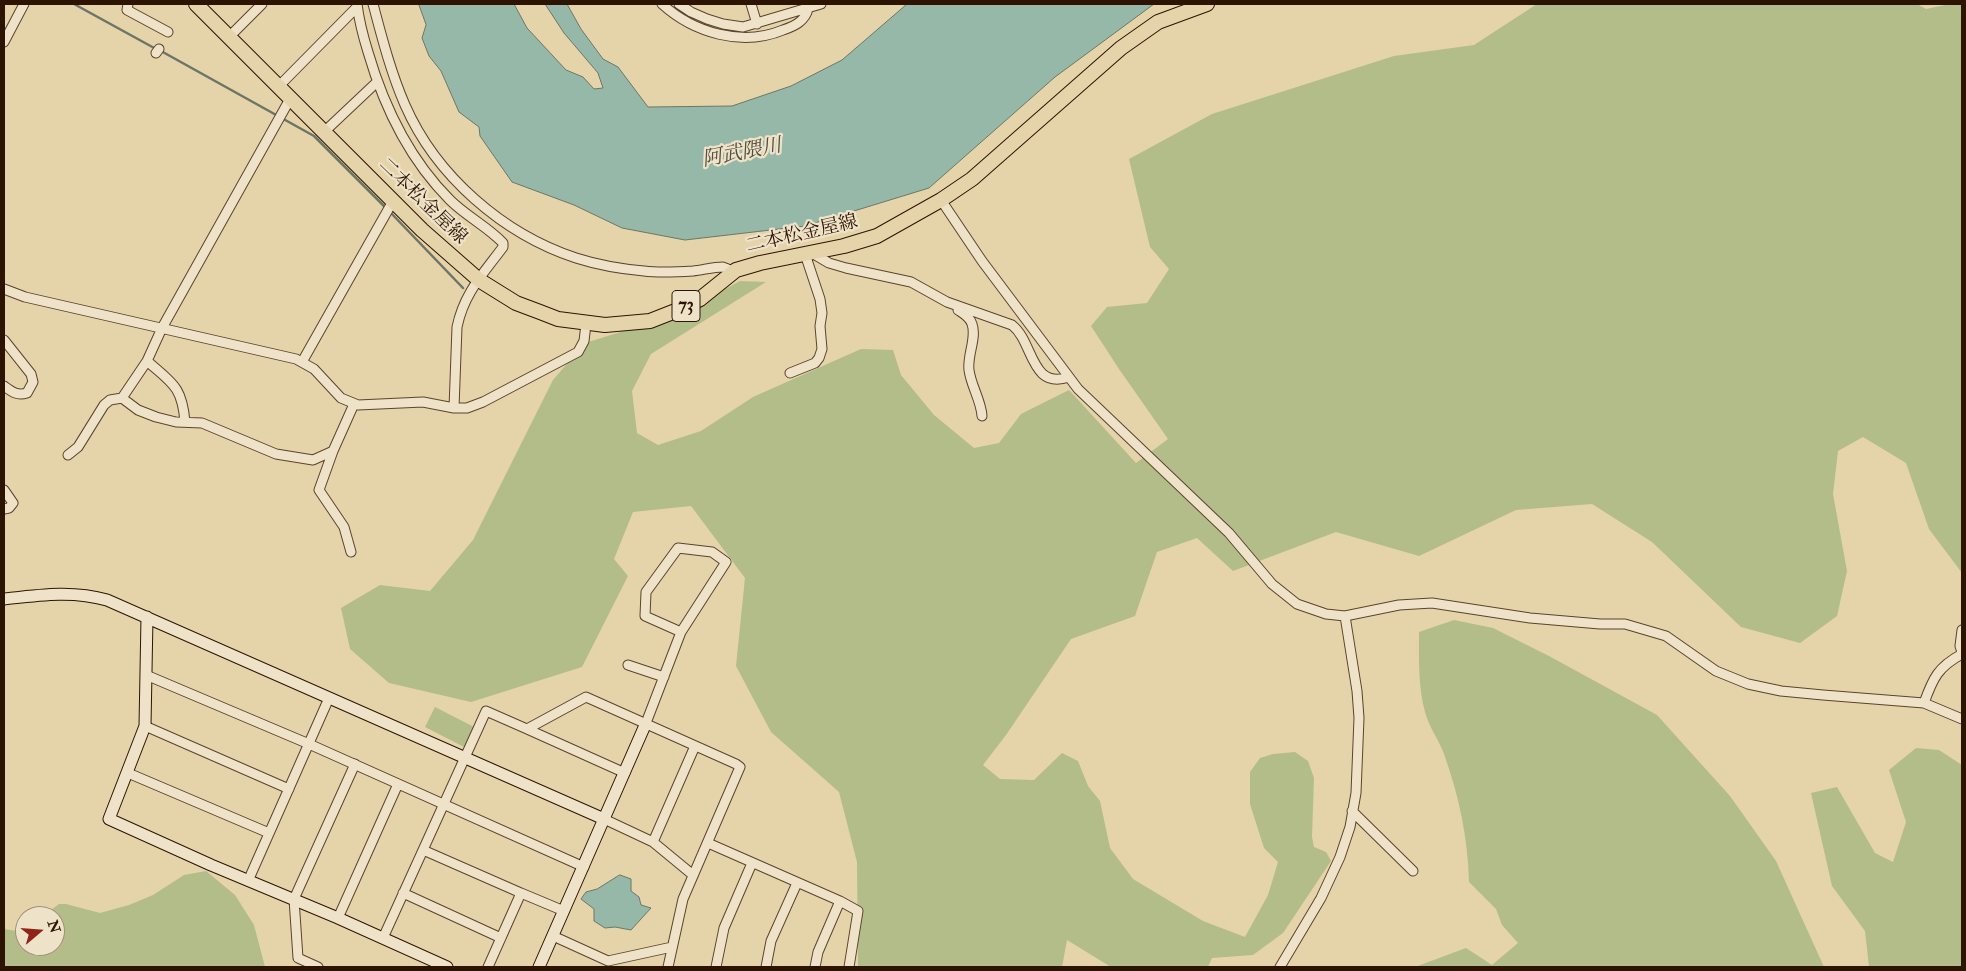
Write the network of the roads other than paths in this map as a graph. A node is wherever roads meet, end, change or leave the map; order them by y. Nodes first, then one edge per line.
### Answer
1 (24, 4) edge
2 (128, 4) edge
3 (196, 4) edge
4 (262, 4) edge
5 (373, 4) edge
6 (662, 4) edge
7 (679, 4) edge
8 (751, 4) edge
9 (821, 4) edge
10 (1208, 4) edge
11 (357, 5) edge
12 (808, 9) junction
13 (757, 24) junction
14 (168, 32) dead end
15 (229, 37) junction
16 (4, 42) edge
17 (378, 82) junction
18 (278, 87) junction
19 (290, 99) junction
20 (324, 132) junction
21 (941, 200) junction
22 (390, 206) junction
23 (809, 254) junction
24 (734, 272) junction
25 (479, 280) junction
26 (4, 289) edge
27 (951, 304) junction
28 (586, 324) junction
29 (162, 328) junction
30 (4, 340) edge
31 (146, 361) junction
32 (302, 362) junction
33 (790, 373) dead end
34 (1069, 377) junction
35 (4, 386) edge
36 (122, 398) junction
37 (354, 404) junction
38 (454, 408) junction
39 (982, 416) dead end
40 (185, 422) junction
41 (333, 451) junction
42 (68, 455) dead end
43 (4, 490) edge
44 (4, 509) edge
45 (351, 552) dead end
46 (4, 599) edge
47 (1345, 616) junction
48 (147, 617) junction
49 (1962, 630) edge
50 (680, 632) junction
51 (1962, 653) edge
52 (628, 666) dead end
53 (146, 675) junction
54 (664, 677) junction
55 (329, 698) junction
56 (1924, 703) junction
57 (1962, 719) edge
58 (646, 723) junction
59 (145, 726) junction
60 (527, 729) junction
61 (309, 744) junction
62 (695, 746) junction
63 (465, 757) junction
64 (354, 764) junction
65 (128, 773) junction
66 (625, 773) junction
67 (398, 784) junction
68 (289, 789) junction
69 (444, 804) junction
70 (1352, 811) junction
71 (604, 820) junction
72 (269, 833) junction
73 (653, 842) junction
74 (708, 843) junction
75 (423, 850) junction
76 (752, 863) junction
77 (584, 867) junction
78 (1413, 871) dead end
79 (693, 875) junction
80 (248, 881) junction
81 (797, 883) junction
82 (403, 893) junction
83 (521, 893) junction
84 (294, 899) junction
85 (840, 901) junction
86 (564, 911) junction
87 (338, 918) junction
88 (552, 936) junction
89 (383, 938) junction
90 (501, 938) junction
91 (672, 947) junction
92 (318, 967) edge
93 (447, 967) edge
94 (488, 967) edge
95 (539, 967) edge
96 (668, 967) edge
97 (716, 967) edge
98 (766, 967) edge
99 (815, 967) edge
100 (850, 967) edge
101 (1280, 967) edge

1 - 16 street
2 - 14 street
3 - 15 main road, 二本松金屋線 / 73
4 - 15 street
5 - 24 street
6 - 12 street
7 - 13 street
8 - 13 street
9 - 12 street
10 - 21 main road, 二本松金屋線 / 73
11 - 17 street
11 - 18 street
12 - 13 street
15 - 18 main road, 二本松金屋線 / 73
17 - 20 street
17 - 25 street
18 - 19 main road, 二本松金屋線 / 73
19 - 20 main road, 二本松金屋線 / 73
19 - 29 street
20 - 22 main road, 二本松金屋線 / 73
21 - 23 main road, 二本松金屋線 / 73
21 - 34 street
22 - 25 main road, 二本松金屋線 / 73
22 - 32 street
23 - 24 main road, 二本松金屋線 / 73
23 - 27 street
23 - 33 street
24 - 28 main road, 二本松金屋線 / 73
25 - 28 main road, 二本松金屋線 / 73
25 - 38 street
26 - 29 street
27 - 34 street
27 - 39 street
28 - 38 street
29 - 31 street
29 - 32 street
30 - 35 street
31 - 36 street
31 - 40 street
32 - 37 street
34 - 47 street
36 - 40 street
36 - 42 street
37 - 38 street
37 - 41 street
40 - 41 street
41 - 45 street
43 - 44 street
46 - 48 street
47 - 56 street
47 - 70 street
48 - 53 street
48 - 55 street
49 - 51 street
50 - 50 street
50 - 54 street
51 - 56 street
52 - 54 street
53 - 59 street
53 - 61 street
54 - 58 street
55 - 61 street
55 - 63 street
56 - 57 street
58 - 60 street
58 - 62 street
58 - 66 street
59 - 65 street
59 - 68 street
60 - 63 street
60 - 66 street
61 - 64 street
61 - 68 street
62 - 73 street
62 - 74 street
63 - 69 street
63 - 71 street
64 - 67 street
64 - 84 street
65 - 72 street
65 - 80 street
66 - 71 street
67 - 69 street
67 - 87 street
68 - 72 street
69 - 75 street
69 - 77 street
70 - 78 street
70 - 101 street
71 - 73 street
71 - 77 street
72 - 80 street
73 - 79 street
74 - 76 street
74 - 79 street
75 - 82 street
75 - 83 street
76 - 81 street
76 - 97 street
77 - 86 street
79 - 91 street
80 - 84 street
81 - 85 street
81 - 98 street
82 - 89 street
82 - 90 street
83 - 86 street
83 - 90 street
84 - 87 street
84 - 92 street
85 - 99 street
85 - 100 street
86 - 88 street
87 - 89 street
88 - 91 street
88 - 95 street
89 - 93 street
90 - 94 street
91 - 96 street

